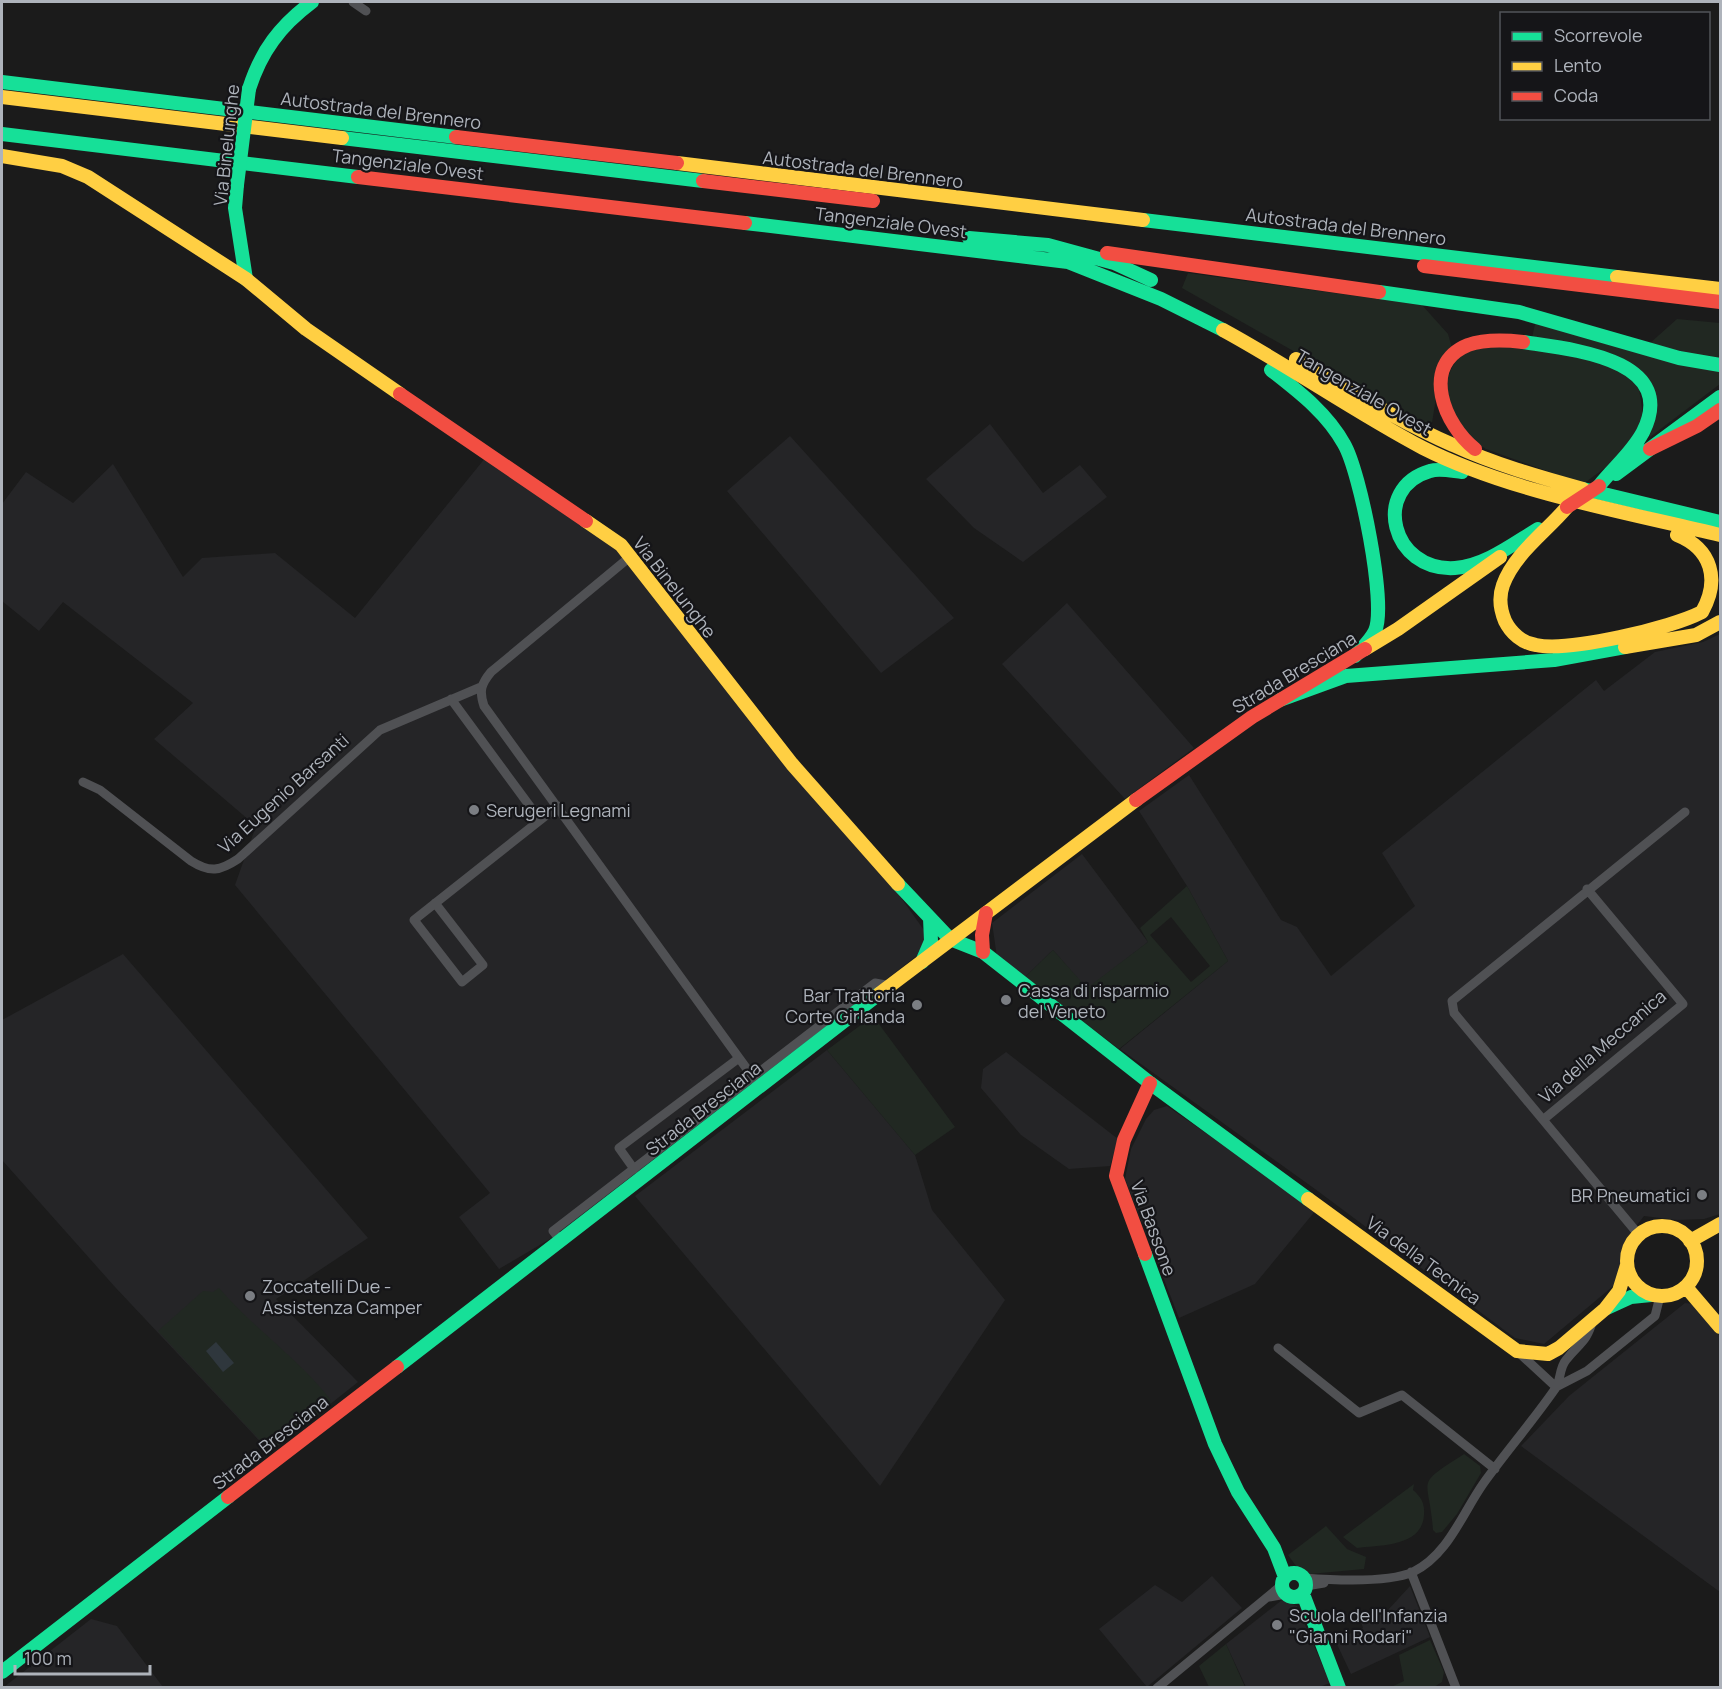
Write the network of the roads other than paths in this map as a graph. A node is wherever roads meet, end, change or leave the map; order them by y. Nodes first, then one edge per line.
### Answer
1 (312, 2) edge
2 (354, 2) edge
3 (366, 11) dead end
4 (2, 82) edge
5 (2, 97) edge
6 (2, 124) edge
7 (2, 134) edge
8 (2, 156) edge
9 (1048, 245) junction
10 (246, 279) junction
11 (1720, 289) edge
12 (1720, 302) edge
13 (1232, 336) junction
14 (1720, 365) edge
15 (1720, 397) edge
16 (1720, 410) edge
17 (1650, 449) junction
18 (1614, 470) junction
19 (1578, 486) junction
20 (1533, 488) junction
21 (1593, 505) junction
22 (1720, 520) edge
23 (1538, 534) junction
24 (1720, 535) edge
25 (631, 556) junction
26 (1720, 622) edge
27 (1355, 656) junction
28 (481, 687) junction
29 (451, 699) junction
30 (1280, 700) junction
31 (83, 782) dead end
32 (558, 806) junction
33 (1685, 812) dead end
34 (540, 820) junction
35 (1587, 889) junction
36 (435, 903) junction
37 (986, 913) junction
38 (930, 918) junction
39 (950, 939) junction
40 (983, 952) junction
41 (922, 962) junction
42 (739, 1058) junction
43 (757, 1082) junction
44 (1150, 1083) junction
45 (1544, 1119) junction
46 (634, 1169) junction
47 (1720, 1224) edge
48 (1639, 1235) junction
49 (561, 1241) junction
50 (1690, 1241) junction
51 (1628, 1265) junction
52 (1686, 1287) junction
53 (1655, 1295) junction
54 (1605, 1309) junction
55 (1593, 1319) junction
56 (1720, 1327) edge
57 (1278, 1348) dead end
58 (1517, 1352) junction
59 (1556, 1388) junction
60 (1495, 1469) junction
61 (1411, 1572) junction
62 (1294, 1586) junction
63 (2, 1672) edge
64 (1157, 1688) edge
65 (1339, 1688) edge
66 (1456, 1688) edge

1 - 10 main road, Via Binelunghe, bridge
2 - 3 street
4 - 11 main road, Autostrada del Brennero
5 - 12 main road, Autostrada del Brennero
6 - 9 main road, Tangenziale Ovest
7 - 13 main road, Tangenziale Ovest
8 - 10 main road, Via Binelunghe
9 - 14 main road
9 - 19 main road, Tangenziale Ovest
10 - 25 main road, Via Binelunghe
13 - 20 main road, Tangenziale Ovest
13 - 27 main road
15 - 17 main road
16 - 17 main road
17 - 18 main road
18 - 19 main road
18 - 23 main road, bridge
19 - 22 main road, Tangenziale Ovest
20 - 21 main road, Tangenziale Ovest
20 - 23 main road
21 - 23 main road
21 - 24 main road, Tangenziale Ovest
23 - 27 main road, Strada Bresciana
25 - 28 street, Via Eugenio Barsanti
25 - 38 main road, Via Binelunghe
26 - 30 main road
27 - 30 main road, Strada Bresciana
28 - 29 street, Via Eugenio Barsanti
28 - 32 street
29 - 31 street, Via Eugenio Barsanti
29 - 34 street
30 - 37 main road, Strada Bresciana
32 - 34 street
32 - 42 street
33 - 35 street, Via della Meccanica
34 - 36 street
35 - 45 street, Via della Meccanica
35 - 45 street, Via della Meccanica
36 - 36 street
37 - 39 main road, Strada Bresciana
37 - 40 main road
38 - 39 main road, Via Binelunghe
38 - 41 main road
39 - 40 main road
39 - 41 main road, Strada Bresciana
40 - 44 main road
41 - 43 main road, Strada Bresciana
42 - 43 street
42 - 46 street, Strada Bresciana
43 - 46 street, Strada Bresciana
43 - 49 main road, Strada Bresciana
44 - 58 main road, Via della Tecnica
44 - 62 main road, Via Bassone
45 - 48 street, Via della Meccanica
46 - 49 street, Strada Bresciana
47 - 50 main road
48 - 50 main road
48 - 51 main road
49 - 63 main road, Strada Bresciana
50 - 52 main road
51 - 53 main road
51 - 54 main road
52 - 53 main road
52 - 56 main road
53 - 54 main road
53 - 59 street
54 - 55 main road
55 - 58 main road
55 - 59 street
57 - 60 street
58 - 59 street, Via della Tecnica
59 - 60 street
60 - 61 street
61 - 62 street
61 - 66 street
62 - 64 street
62 - 65 main road, Via Bassone

